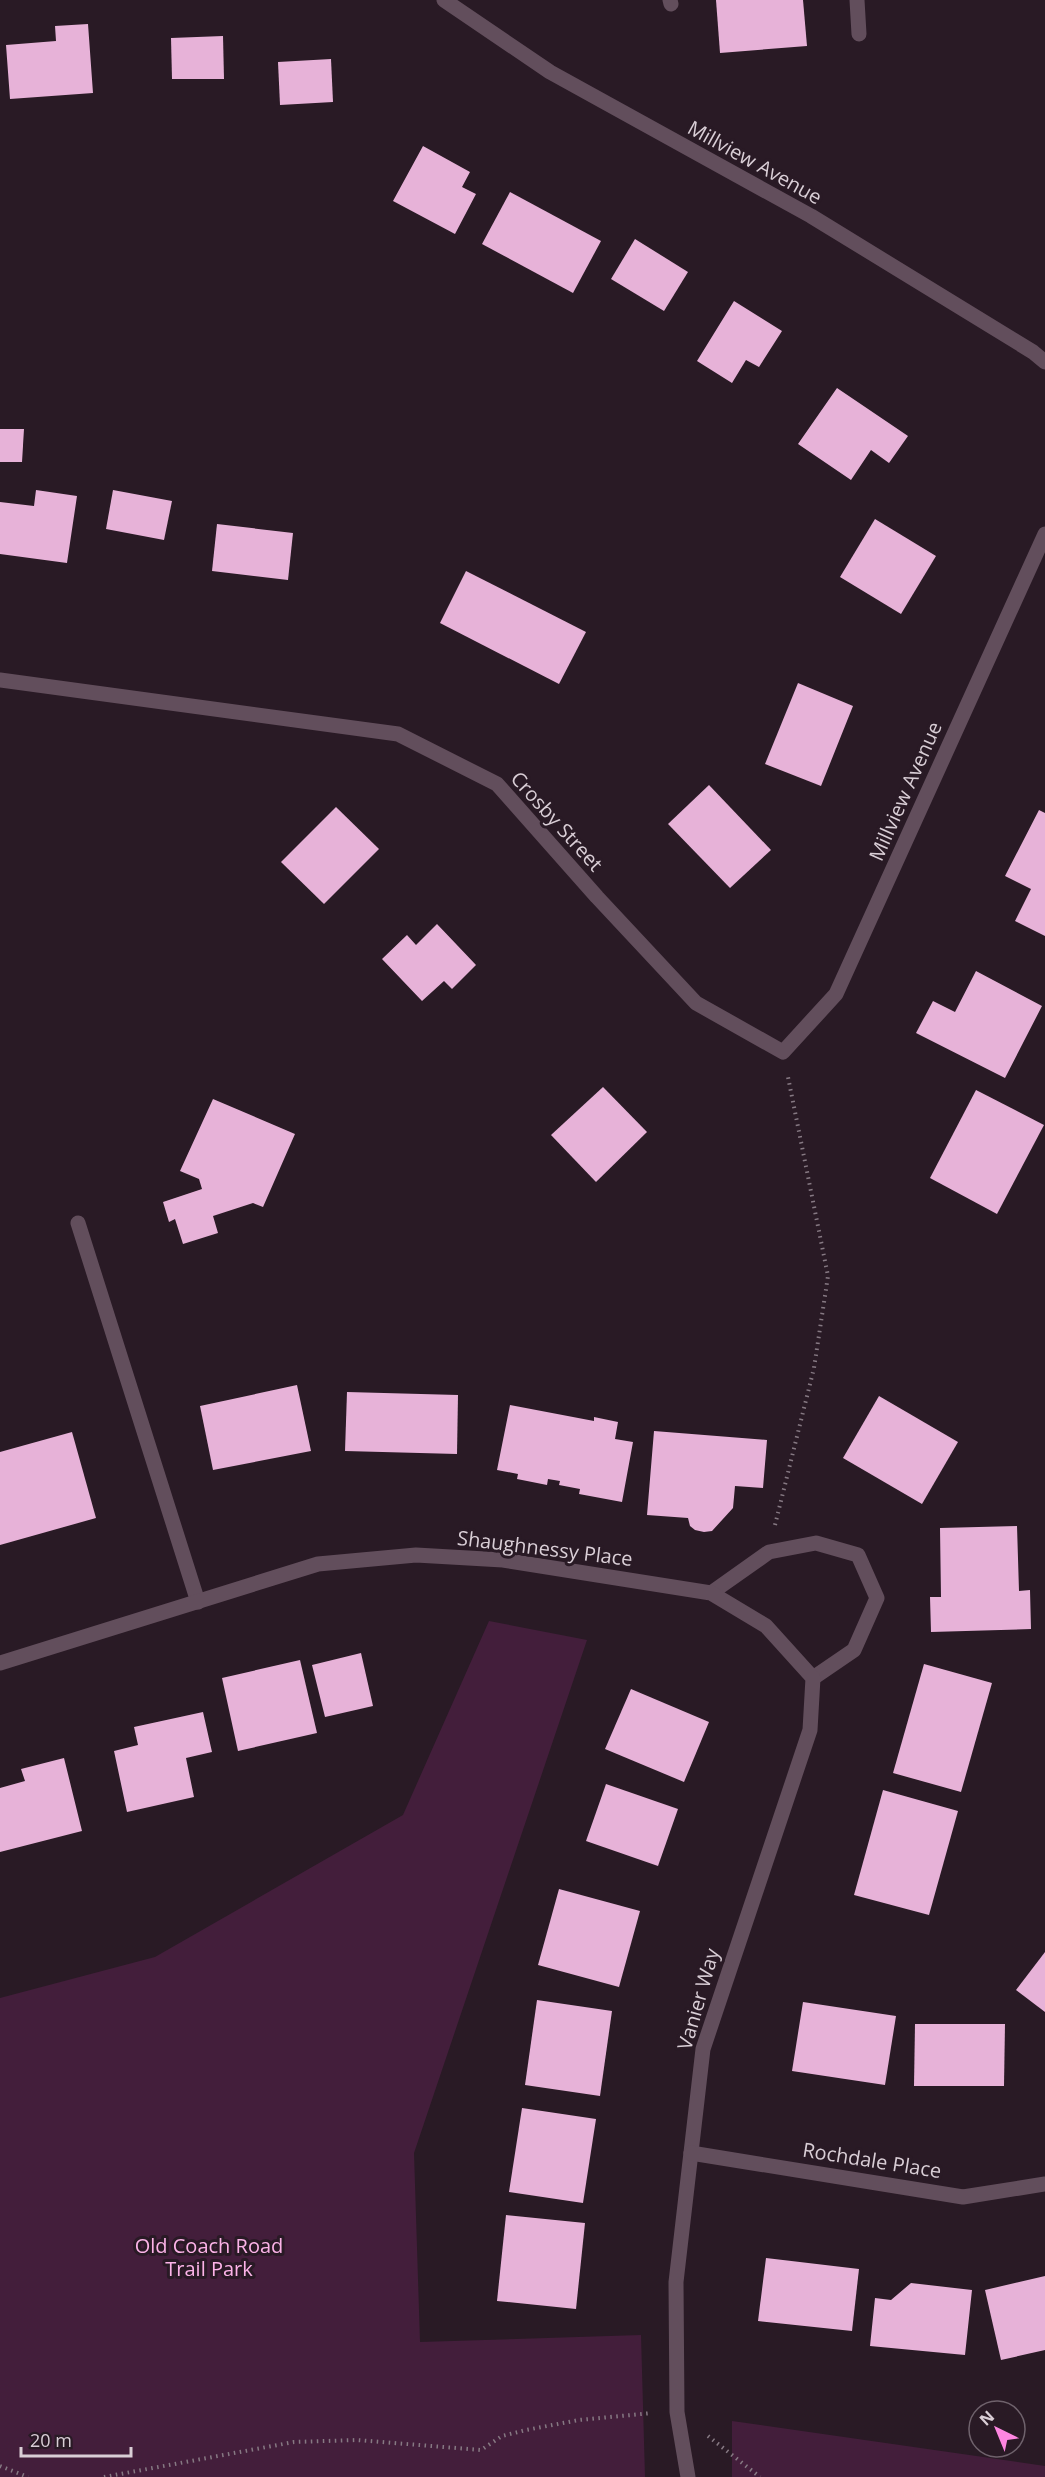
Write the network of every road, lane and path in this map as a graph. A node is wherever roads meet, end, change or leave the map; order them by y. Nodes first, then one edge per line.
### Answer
1 (444, 0) edge
2 (857, 0) edge
3 (859, 34) dead end
4 (1045, 362) edge
5 (1045, 534) edge
6 (0, 680) edge
7 (783, 1052) junction
8 (78, 1223) dead end
9 (769, 1552) junction
10 (711, 1593) junction
11 (198, 1602) junction
12 (0, 1663) edge
13 (813, 1678) junction
14 (691, 2153) junction
15 (1045, 2184) edge
16 (677, 2412) junction
17 (0, 2466) edge
18 (28, 2477) edge
19 (104, 2477) edge
20 (688, 2477) edge
21 (760, 2477) edge

1 - 4 street, Millview Avenue
2 - 3 street
5 - 7 street, Millview Avenue
6 - 7 street, Crosby Street
7 - 9 path
8 - 11 street
9 - 10 street
9 - 13 street
10 - 11 street, Shaughnessy Place
10 - 13 street
11 - 12 street, Shaughnessy Place
13 - 14 street, Vanier Way
14 - 15 street, Rochdale Place
14 - 16 street, Vanier Way
16 - 19 path
16 - 20 street, Vanier Way
16 - 21 path
17 - 18 path

